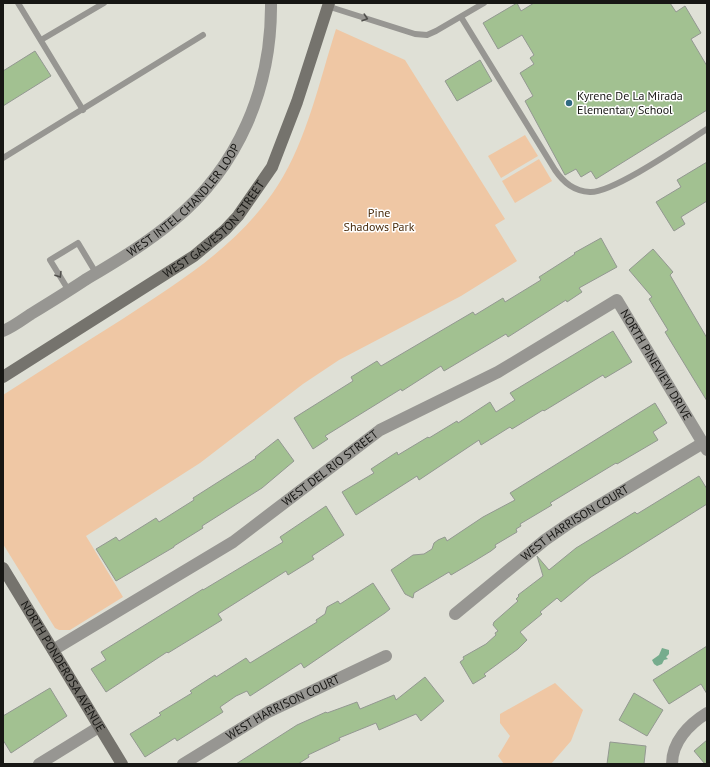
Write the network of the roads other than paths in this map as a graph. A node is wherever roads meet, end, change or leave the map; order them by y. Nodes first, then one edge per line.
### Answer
1 (18, 3) edge
2 (104, 3) edge
3 (271, 3) edge
4 (484, 3) edge
5 (328, 4) edge
6 (461, 17) junction
7 (203, 35) dead end
8 (41, 40) junction
9 (83, 110) junction
10 (707, 129) edge
11 (3, 158) edge
12 (96, 273) junction
13 (69, 291) junction
14 (617, 300) joint
15 (3, 331) edge
16 (3, 377) edge
17 (705, 447) edge
18 (3, 568) edge
19 (455, 614) dead end
20 (53, 650) junction
21 (386, 656) dead end
22 (707, 714) edge
23 (99, 727) junction
24 (38, 764) edge
25 (122, 764) edge
26 (183, 764) edge
27 (672, 764) edge

1 - 8 lane
2 - 8 lane
3 - 12 street, WEST INTEL CHANDLER LOOP
4 - 6 lane
5 -> 6 lane
5 - 16 street, WEST GALVESTON STREET
6 - 10 lane
7 - 9 lane
8 - 9 lane
9 - 11 lane
12 - 13 street, WEST INTEL CHANDLER LOOP
12 -> 13 lane
13 - 15 street, WEST INTEL CHANDLER LOOP
14 - 17 street, NORTH PINEVIEW DRIVE
14 - 20 street, WEST DEL RIO STREET
17 - 19 street, WEST HARRISON COURT
18 - 20 street, NORTH PONDEROSA AVENUE
20 - 23 street, NORTH PONDEROSA AVENUE
21 - 26 street, WEST HARRISON COURT
22 - 27 street
23 - 24 street
23 - 25 street, NORTH PONDEROSA AVENUE

